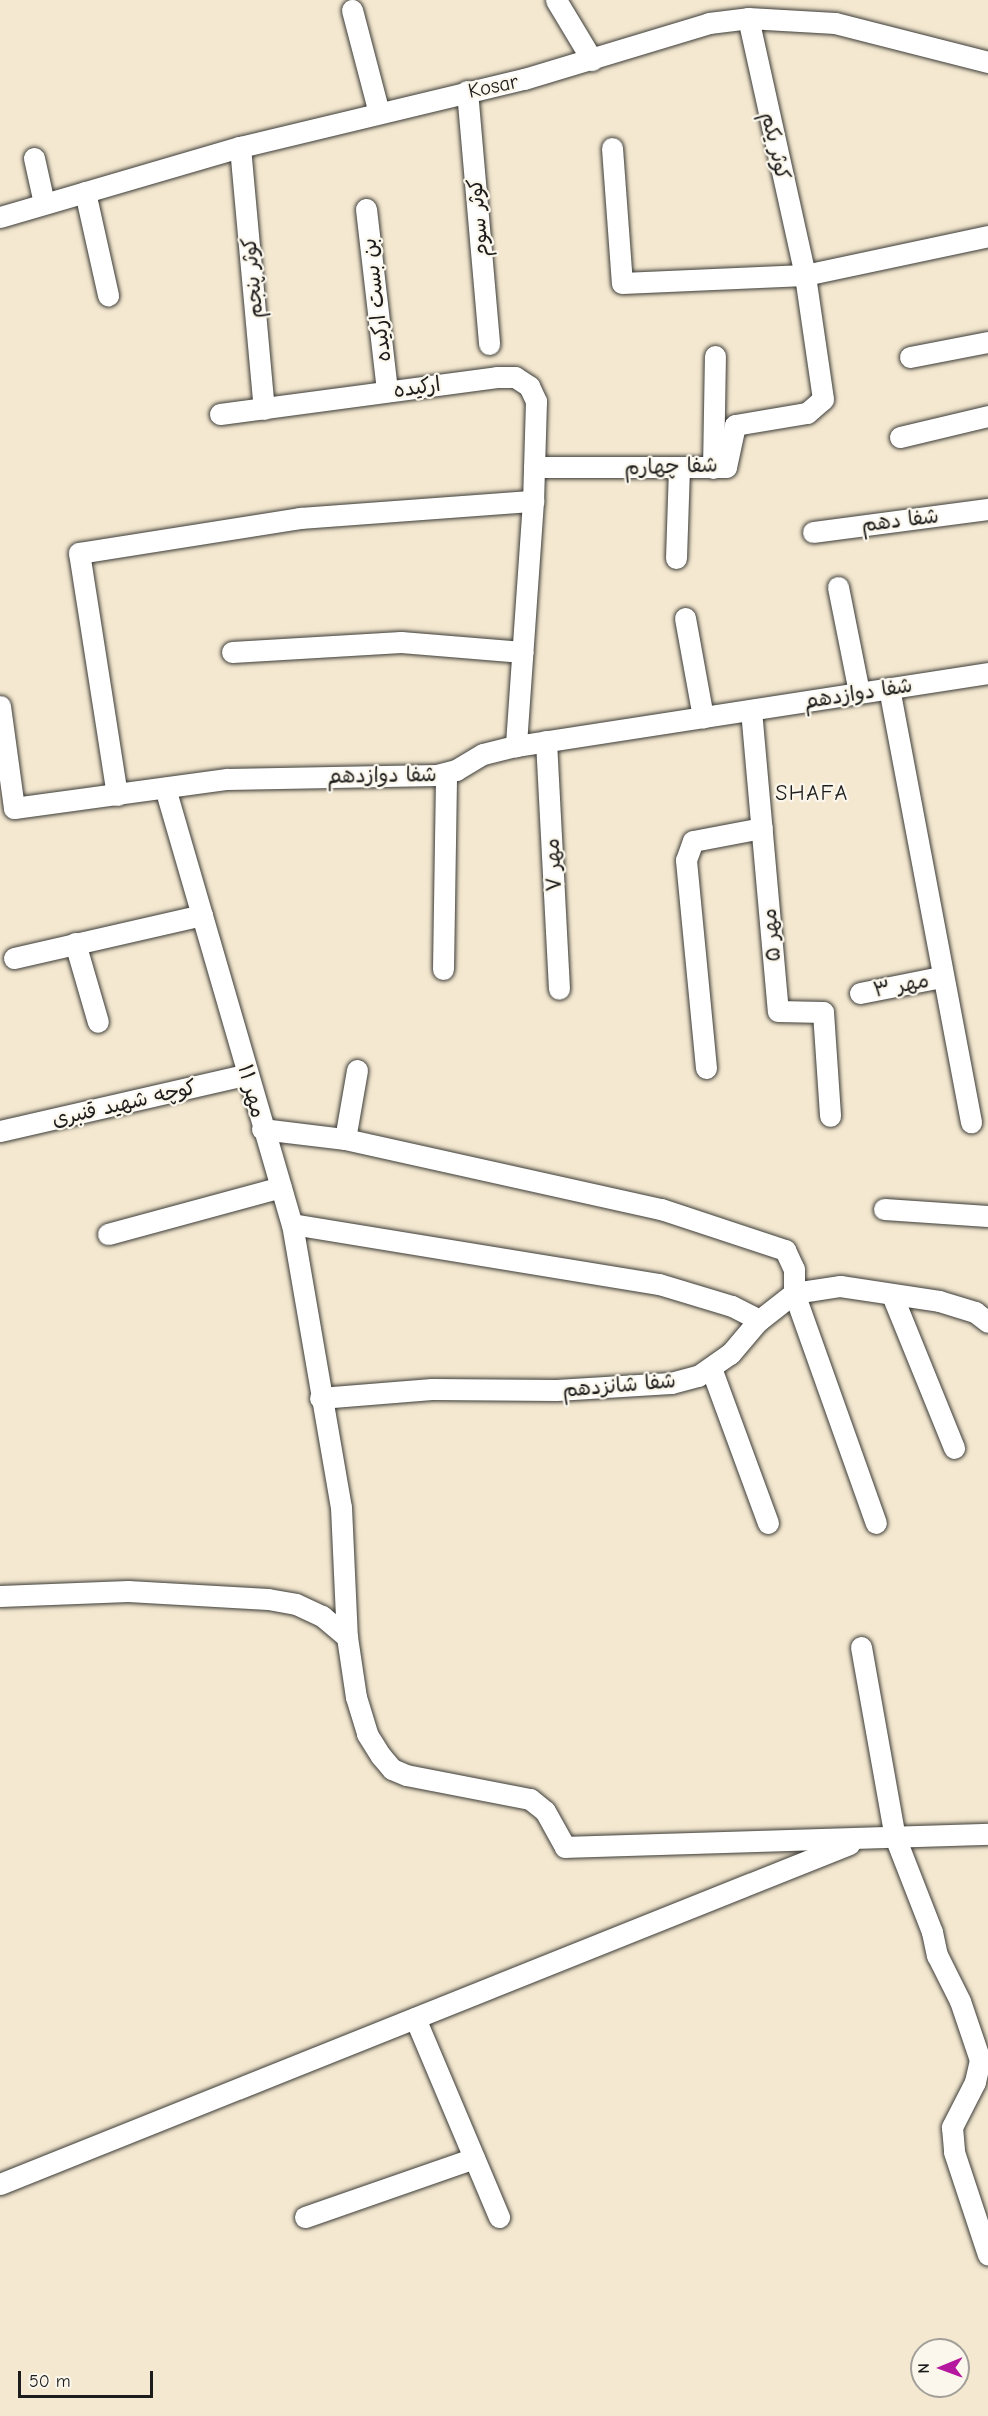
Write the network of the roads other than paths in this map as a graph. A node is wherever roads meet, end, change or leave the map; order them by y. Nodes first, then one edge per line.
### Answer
1 (556, 0) edge
2 (352, 10) dead end
3 (748, 18) junction
4 (592, 60) junction
5 (988, 62) edge
6 (467, 91) junction
7 (379, 113) junction
8 (240, 147) junction
9 (612, 148) dead end
10 (34, 158) dead end
11 (85, 192) junction
12 (44, 203) junction
13 (366, 209) dead end
14 (0, 217) edge
15 (988, 236) edge
16 (805, 275) junction
17 (108, 295) dead end
18 (988, 342) edge
19 (489, 344) dead end
20 (715, 356) dead end
21 (910, 357) dead end
22 (387, 392) junction
23 (264, 409) junction
24 (220, 414) dead end
25 (988, 416) edge
26 (900, 437) dead end
27 (534, 467) junction
28 (679, 467) junction
29 (713, 468) junction
30 (533, 501) junction
31 (988, 510) edge
32 (813, 531) dead end
33 (676, 558) dead end
34 (838, 587) dead end
35 (685, 618) dead end
36 (232, 652) dead end
37 (523, 652) junction
38 (988, 673) edge
39 (889, 688) junction
40 (859, 692) junction
41 (0, 706) edge
42 (751, 710) junction
43 (703, 717) junction
44 (2, 734) edge
45 (546, 741) junction
46 (516, 746) junction
47 (446, 774) junction
48 (165, 788) junction
49 (117, 795) junction
50 (762, 828) junction
51 (202, 915) junction
52 (75, 943) junction
53 (14, 958) dead end
54 (443, 969) dead end
55 (941, 977) junction
56 (560, 990) dead end
57 (860, 993) dead end
58 (98, 1022) dead end
59 (706, 1068) dead end
60 (357, 1070) dead end
61 (248, 1074) junction
62 (830, 1116) dead end
63 (971, 1122) dead end
64 (262, 1129) junction
65 (0, 1131) edge
66 (345, 1139) junction
67 (281, 1187) junction
68 (884, 1209) dead end
69 (988, 1216) edge
70 (292, 1224) junction
71 (108, 1234) dead end
72 (794, 1293) junction
73 (892, 1294) junction
74 (760, 1320) junction
75 (988, 1322) edge
76 (711, 1368) junction
77 (320, 1398) junction
78 (954, 1448) dead end
79 (768, 1523) dead end
80 (876, 1523) dead end
81 (0, 1596) edge
82 (347, 1637) junction
83 (861, 1647) dead end
84 (988, 1834) edge
85 (895, 1837) junction
86 (863, 1838) junction
87 (415, 2018) junction
88 (474, 2158) junction
89 (0, 2184) edge
90 (305, 2217) dead end
91 (499, 2217) dead end
92 (988, 2255) edge

1 - 4 street
2 - 7 street
3 - 4 street, Kosar
3 - 5 street, Kosar
3 - 16 street, کوثر یکم
4 - 6 street, Kosar
6 - 7 street, Kosar
6 - 19 street, کوثر سوم
7 - 8 street, Kosar
8 - 11 street, Kosar
8 - 23 street, کوثر پنجم
9 - 16 street
10 - 12 street
11 - 12 street, Kosar
11 - 17 street
12 - 14 street, Kosar
13 - 22 street, بن بست ارکیده
15 - 16 street
16 - 29 street, شفا چهارم
18 - 21 street
20 - 29 street
22 - 23 street, ارکیده
22 - 27 street, ارکیده
23 - 24 street, ارکیده
25 - 26 street
27 - 28 street, شفا چهارم
27 - 30 street, ارکیده
28 - 29 street, شفا چهارم
28 - 33 street
30 - 37 street, ارکیده
30 - 49 street
31 - 32 street, شفا دهم
34 - 40 street
35 - 43 street
36 - 37 street
37 - 46 street, ارکیده
38 - 39 street, شفا دوازدهم
39 - 40 street, شفا دوازدهم
39 - 55 street
40 - 42 street, شفا دوازدهم
41 - 44 street, شفا دوازدهم
42 - 43 street, شفا دوازدهم
42 - 50 street, مهر ۵
43 - 45 street, شفا دوازدهم
44 - 49 street, شفا دوازدهم
45 - 46 street, شفا دوازدهم
45 - 56 street, مهر ۷
46 - 47 street, شفا دوازدهم
47 - 48 street, شفا دوازدهم
47 - 54 street
48 - 49 street, شفا دوازدهم
48 - 51 street, مهر ۱۱
50 - 59 street
50 - 62 street, مهر ۵
51 - 52 street
51 - 61 street, مهر ۱۱
52 - 53 street
52 - 58 street
55 - 57 street, مهر ۳
55 - 63 street
60 - 66 street
61 - 64 street, مهر ۱۱
61 - 65 street, کوچه شهید قنبری
64 - 66 street
64 - 67 street, مهر ۱۱
66 - 72 street
67 - 70 street, مهر ۱۱
67 - 71 street
68 - 69 street
70 - 74 street
70 - 77 street, مهر ۱۱
72 - 73 street, شفا شانزدهم
72 - 74 street, شفا شانزدهم
72 - 80 street
73 - 75 street, شفا شانزدهم
73 - 78 street
74 - 76 street, شفا شانزدهم
76 - 77 street, شفا شانزدهم
76 - 79 street
77 - 82 street, مهر ۱۱
81 - 82 street
82 - 86 street, مهر ۱۱
83 - 85 street
84 - 85 street
85 - 86 street
85 - 92 street
86 - 87 street
87 - 88 street
87 - 89 street
88 - 90 street
88 - 91 street

